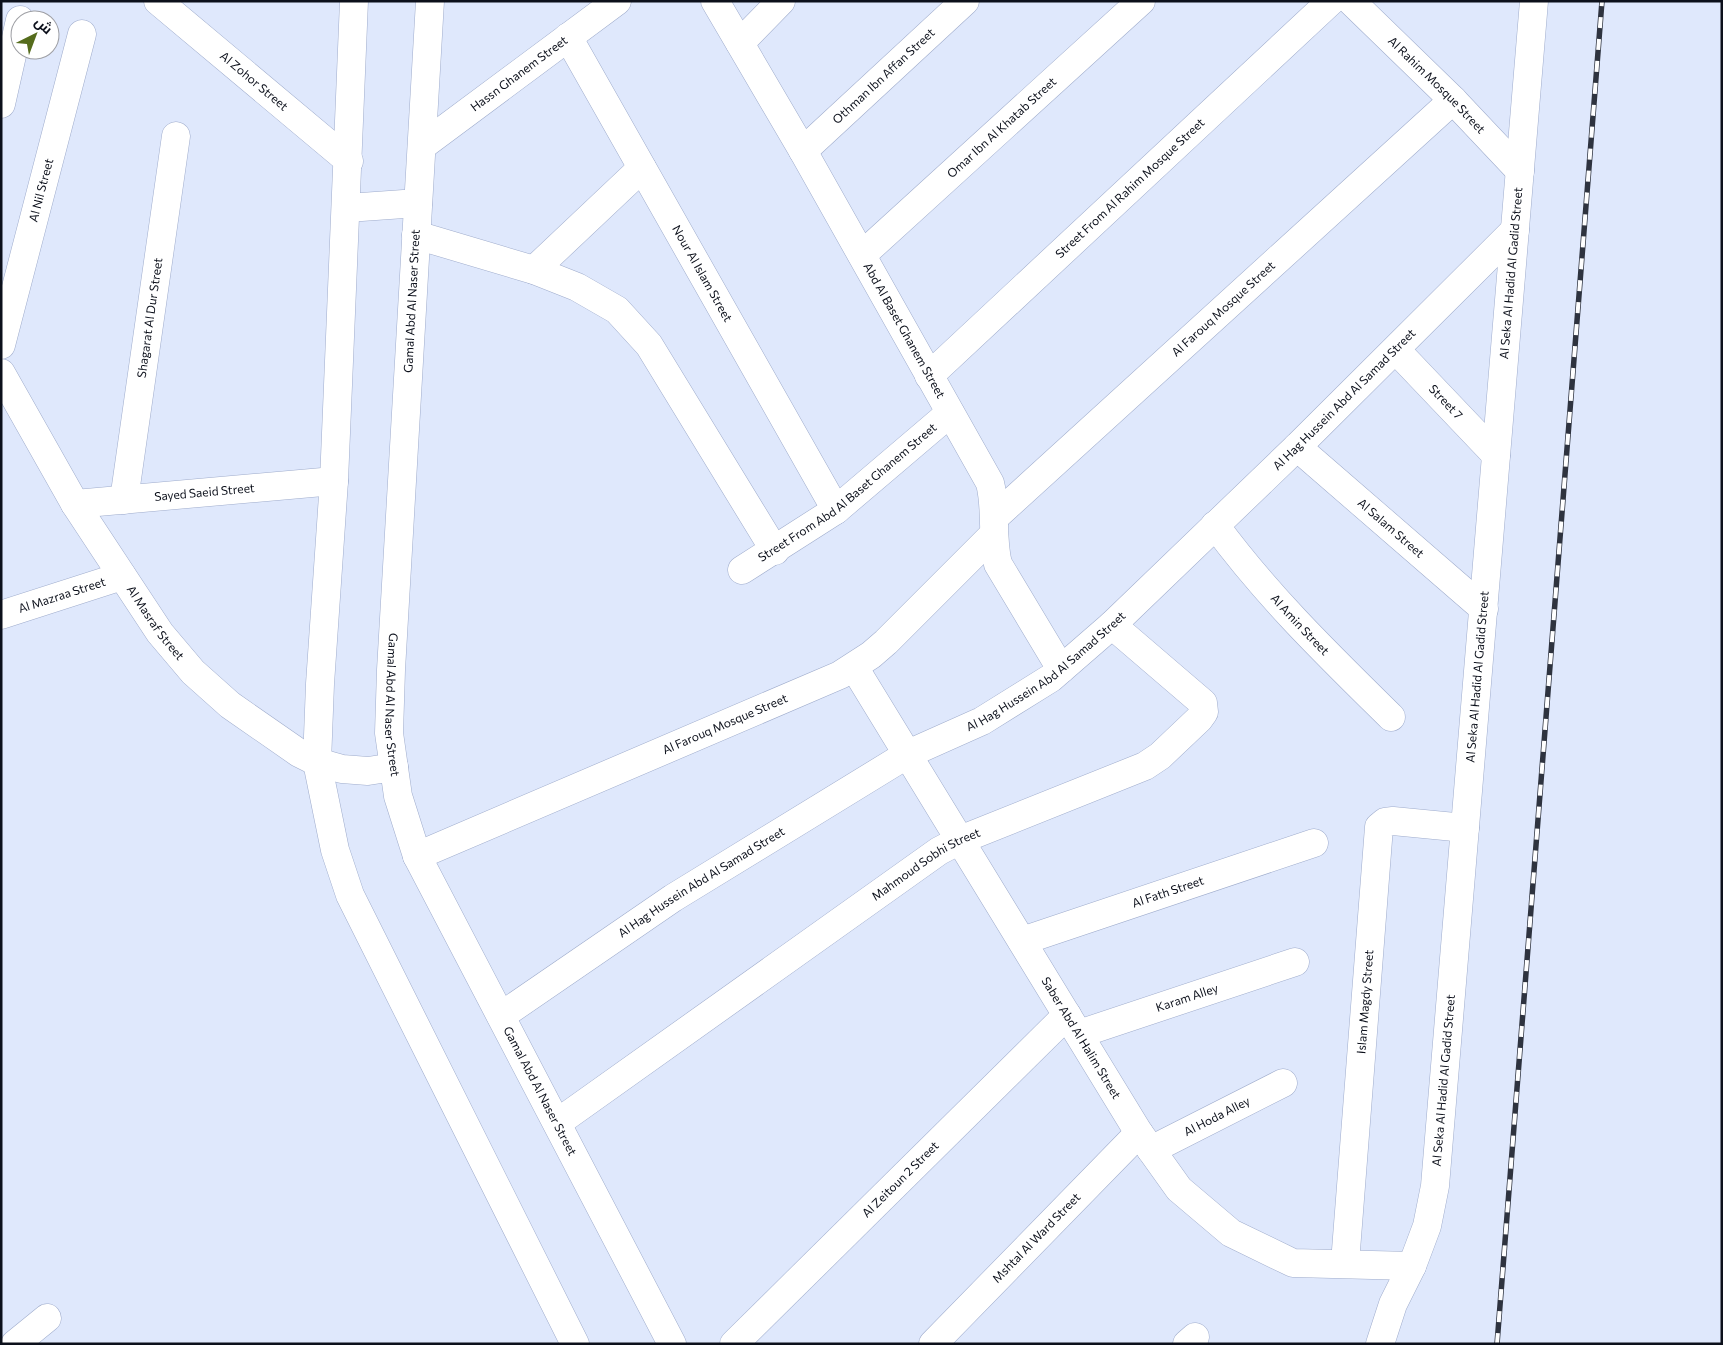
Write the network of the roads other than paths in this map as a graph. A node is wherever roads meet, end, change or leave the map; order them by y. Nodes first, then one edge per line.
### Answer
1 (158, 1) edge
2 (354, 1) edge
3 (430, 1) edge
4 (617, 1) edge
5 (715, 1) edge
6 (781, 1) edge
7 (965, 1) edge
8 (1141, 1) edge
9 (1331, 1) edge
10 (1351, 1) edge
11 (1534, 1) edge
12 (82, 34) dead end
13 (568, 37) junction
14 (740, 43) junction
15 (11, 60) edge
16 (1453, 100) junction
17 (1, 104) edge
18 (176, 136) dead end
19 (422, 146) junction
20 (803, 151) junction
21 (349, 162) junction
22 (642, 168) junction
23 (1520, 171) junction
24 (418, 203) junction
25 (346, 208) junction
26 (1515, 230) junction
27 (416, 235) junction
28 (862, 255) junction
29 (534, 270) junction
30 (1, 345) edge
31 (1396, 350) junction
32 (1, 373) edge
33 (929, 376) junction
34 (950, 413) junction
35 (1297, 447) junction
36 (1496, 455) junction
37 (334, 481) junction
38 (124, 500) junction
39 (75, 504) junction
40 (836, 510) junction
41 (994, 525) junction
42 (1215, 525) junction
43 (775, 550) junction
44 (742, 570) dead end
45 (122, 576) junction
46 (1484, 609) junction
47 (1, 616) edge
48 (1112, 625) junction
49 (854, 667) junction
50 (1061, 669) junction
51 (1391, 717) dead end
52 (908, 754) junction
53 (318, 762) junction
54 (394, 767) junction
55 (1466, 828) junction
56 (960, 840) junction
57 (1314, 843) dead end
58 (417, 856) junction
59 (1022, 941) junction
60 (1295, 962) dead end
61 (501, 1016) junction
62 (1073, 1025) junction
63 (1283, 1083) dead end
64 (557, 1123) junction
65 (1145, 1141) junction
66 (1345, 1263) junction
67 (1412, 1266) junction
68 (47, 1318) dead end
69 (15, 1344) edge
70 (575, 1344) edge
71 (672, 1344) edge
72 (734, 1344) edge
73 (933, 1344) edge
74 (1380, 1344) edge

1 - 21 street, Al Zohor Street
2 - 21 street
3 - 19 street, Gamal Abd Al Naser Street
4 - 13 street, Hassn Ghanem Street
5 - 14 street, Abd Al Baset Ghanem Street
6 - 14 street
7 - 20 street, Othman Ibn Affan Street
8 - 28 street, Omar Ibn Al Khatab Street
9 - 33 street, Street From Al Rahim Mosque Street
10 - 16 street, Al Rahim Mosque Street
11 - 23 street, Al Seka Al Hadid Al Gadid Street
12 - 30 street, Al Nil Street
13 - 19 street, Hassn Ghanem Street
13 - 22 street, Nour Al Islam Street
14 - 20 street, Abd Al Baset Ghanem Street
15 - 17 street
16 - 23 street, Al Rahim Mosque Street
16 - 41 street, Al Farouq Mosque Street
18 - 38 street, Shagarat Al Dur Street
19 - 24 street, Gamal Abd Al Naser Street
20 - 28 street, Abd Al Baset Ghanem Street
21 - 25 street
22 - 29 street
22 - 40 street, Nour Al Islam Street
23 - 26 street, Al Seka Al Hadid Al Gadid Street
24 - 25 street
24 - 27 street, Gamal Abd Al Naser Street
25 - 37 street
26 - 31 street, Al Hag Hussein Abd Al Samad Street
26 - 36 street, Al Seka Al Hadid Al Gadid Street
27 - 29 street
27 - 54 street, Gamal Abd Al Naser Street
28 - 33 street, Abd Al Baset Ghanem Street
29 - 43 street
31 - 35 street, Al Hag Hussein Abd Al Samad Street
31 - 36 street, Street 7
32 - 39 street, Al Masraf Street
33 - 34 street, Abd Al Baset Ghanem Street
34 - 40 street, Street From Abd Al Baset Ghanem Street
34 - 41 street, Abd Al Baset Ghanem Street
35 - 42 street, Al Hag Hussein Abd Al Samad Street
35 - 46 street, Al Salam Street
36 - 46 street, Al Seka Al Hadid Al Gadid Street
37 - 38 street, Sayed Saeid Street
37 - 53 street
38 - 39 street, Sayed Saeid Street
39 - 45 street, Al Masraf Street
40 - 43 street, Street From Abd Al Baset Ghanem Street
41 - 49 street, Al Farouq Mosque Street
41 - 50 street, Abd Al Baset Ghanem Street
42 - 48 street, Al Hag Hussein Abd Al Samad Street
42 - 51 street, Al Amin Street
43 - 44 street, Street From Abd Al Baset Ghanem Street
45 - 47 street, Al Mazraa Street
45 - 53 street, Al Masraf Street
46 - 55 street, Al Seka Al Hadid Al Gadid Street
48 - 50 street, Al Hag Hussein Abd Al Samad Street
48 - 56 street, Mahmoud Sobhi Street
49 - 52 street, Saber Abd Al Halim Street
49 - 58 street, Al Farouq Mosque Street
50 - 52 street, Al Hag Hussein Abd Al Samad Street
52 - 56 street, Saber Abd Al Halim Street
52 - 61 street, Al Hag Hussein Abd Al Samad Street
53 - 54 street, Al Masraf Street
53 - 70 street
54 - 58 street, Gamal Abd Al Naser Street
55 - 66 street, Islam Magdy Street
55 - 67 street, Al Seka Al Hadid Al Gadid Street
56 - 59 street, Saber Abd Al Halim Street
56 - 64 street, Mahmoud Sobhi Street
57 - 59 street, Al Fath Street
58 - 61 street, Gamal Abd Al Naser Street
59 - 62 street, Saber Abd Al Halim Street
60 - 62 street, Karam Alley
61 - 64 street, Gamal Abd Al Naser Street
62 - 65 street, Saber Abd Al Halim Street
62 - 72 street, Al Zeitoun 2 Street
63 - 65 street, Al Hoda Alley
64 - 71 street, Gamal Abd Al Naser Street
65 - 66 street, Saber Abd Al Halim Street
65 - 73 street, Mshtal Al Ward Street
66 - 67 street, Saber Abd Al Halim Street
67 - 74 street, Al Seka Al Hadid Al Gadid Street
68 - 69 street

